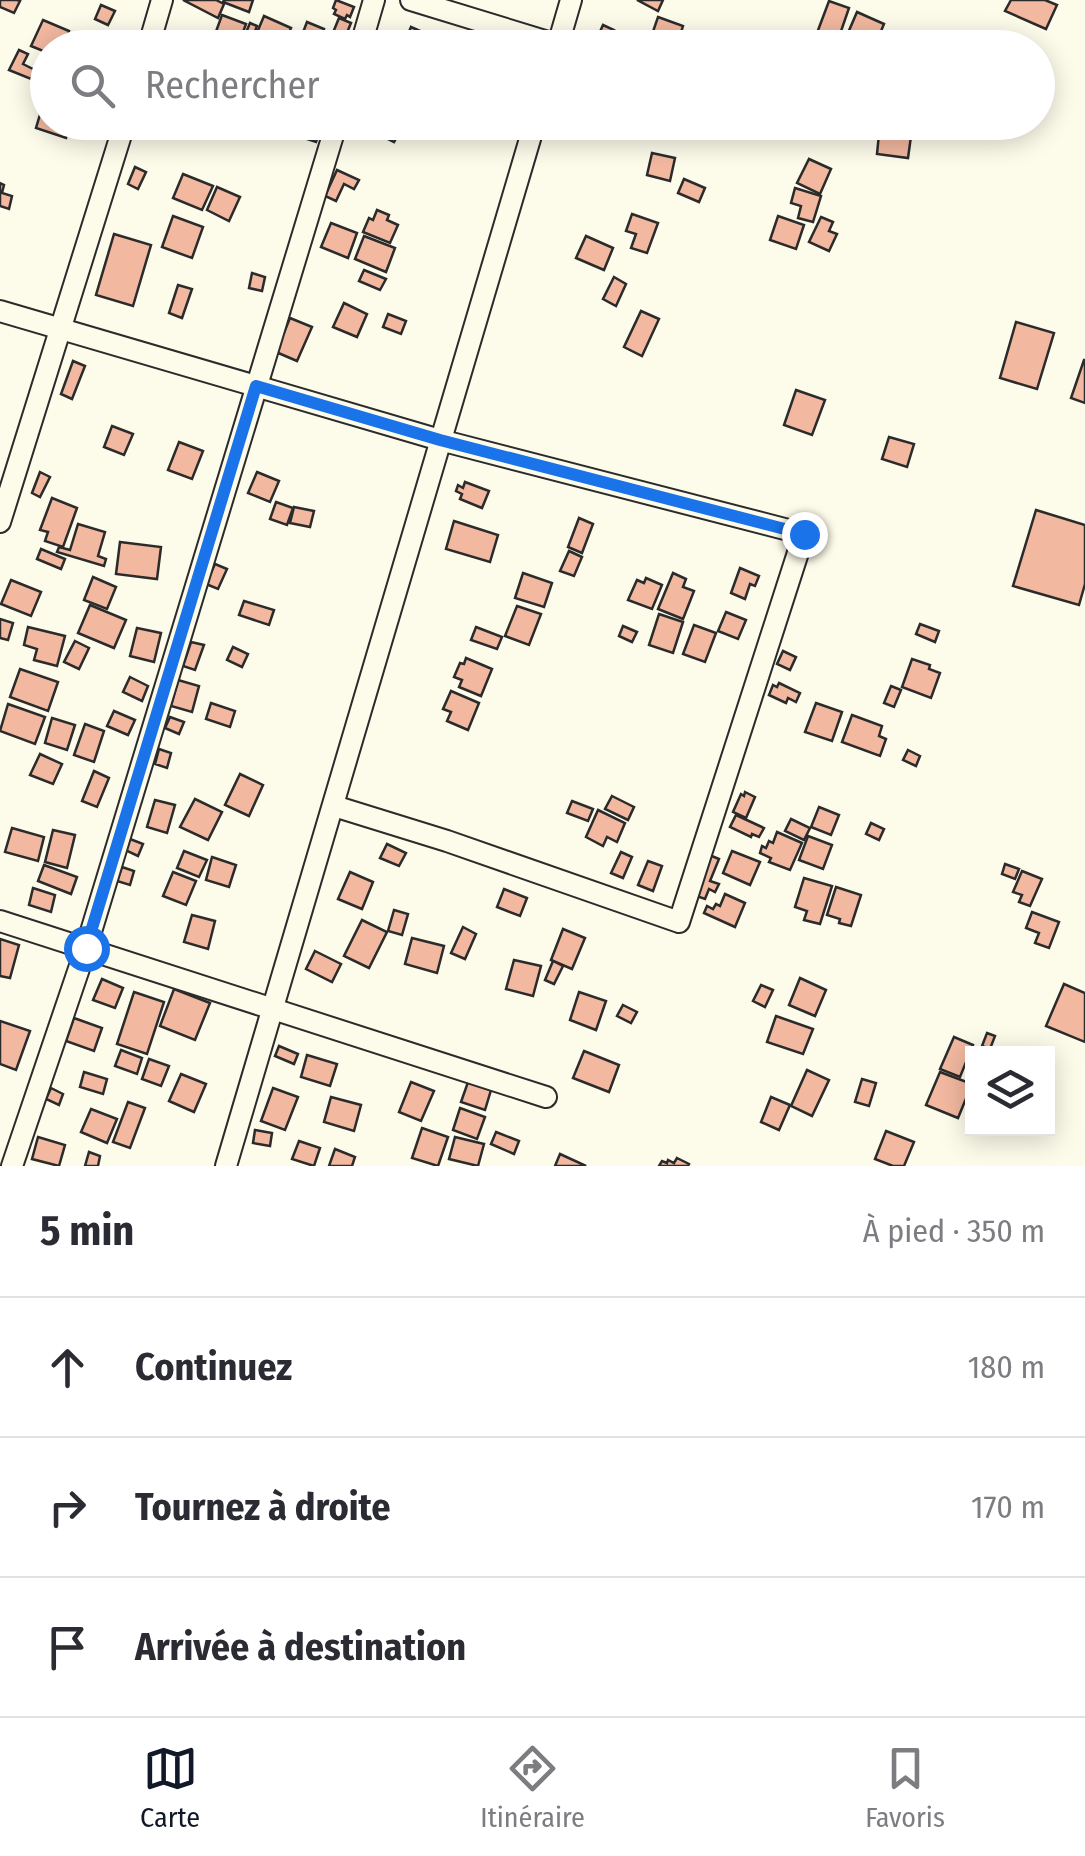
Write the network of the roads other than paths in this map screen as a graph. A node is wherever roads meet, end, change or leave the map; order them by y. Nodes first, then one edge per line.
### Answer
1 (162, 0) edge
2 (374, 0) edge
3 (411, 0) edge
4 (571, 0) edge
5 (153, 30) edge
6 (365, 30) edge
7 (507, 30) edge
8 (563, 30) edge
9 (119, 140) edge
10 (331, 140) edge
11 (530, 140) edge
12 (0, 311) edge
13 (61, 329) junction
14 (256, 386) junction
15 (440, 440) junction
16 (0, 522) edge
17 (334, 806) junction
18 (0, 921) edge
19 (86, 948) junction
20 (273, 1008) junction
21 (546, 1097) dead end
22 (12, 1166) edge
23 (226, 1166) edge

1 - 5 street
2 - 6 street
3 - 7 street
4 - 8 street
9 - 13 street
10 - 14 street
11 - 15 street
12 - 13 street
13 - 14 street
13 - 16 street
14 - 15 street
14 - 19 street
15 - 17 street
15 - 17 street
17 - 20 street
18 - 19 street
19 - 20 street
19 - 22 street
20 - 21 street
20 - 23 street

